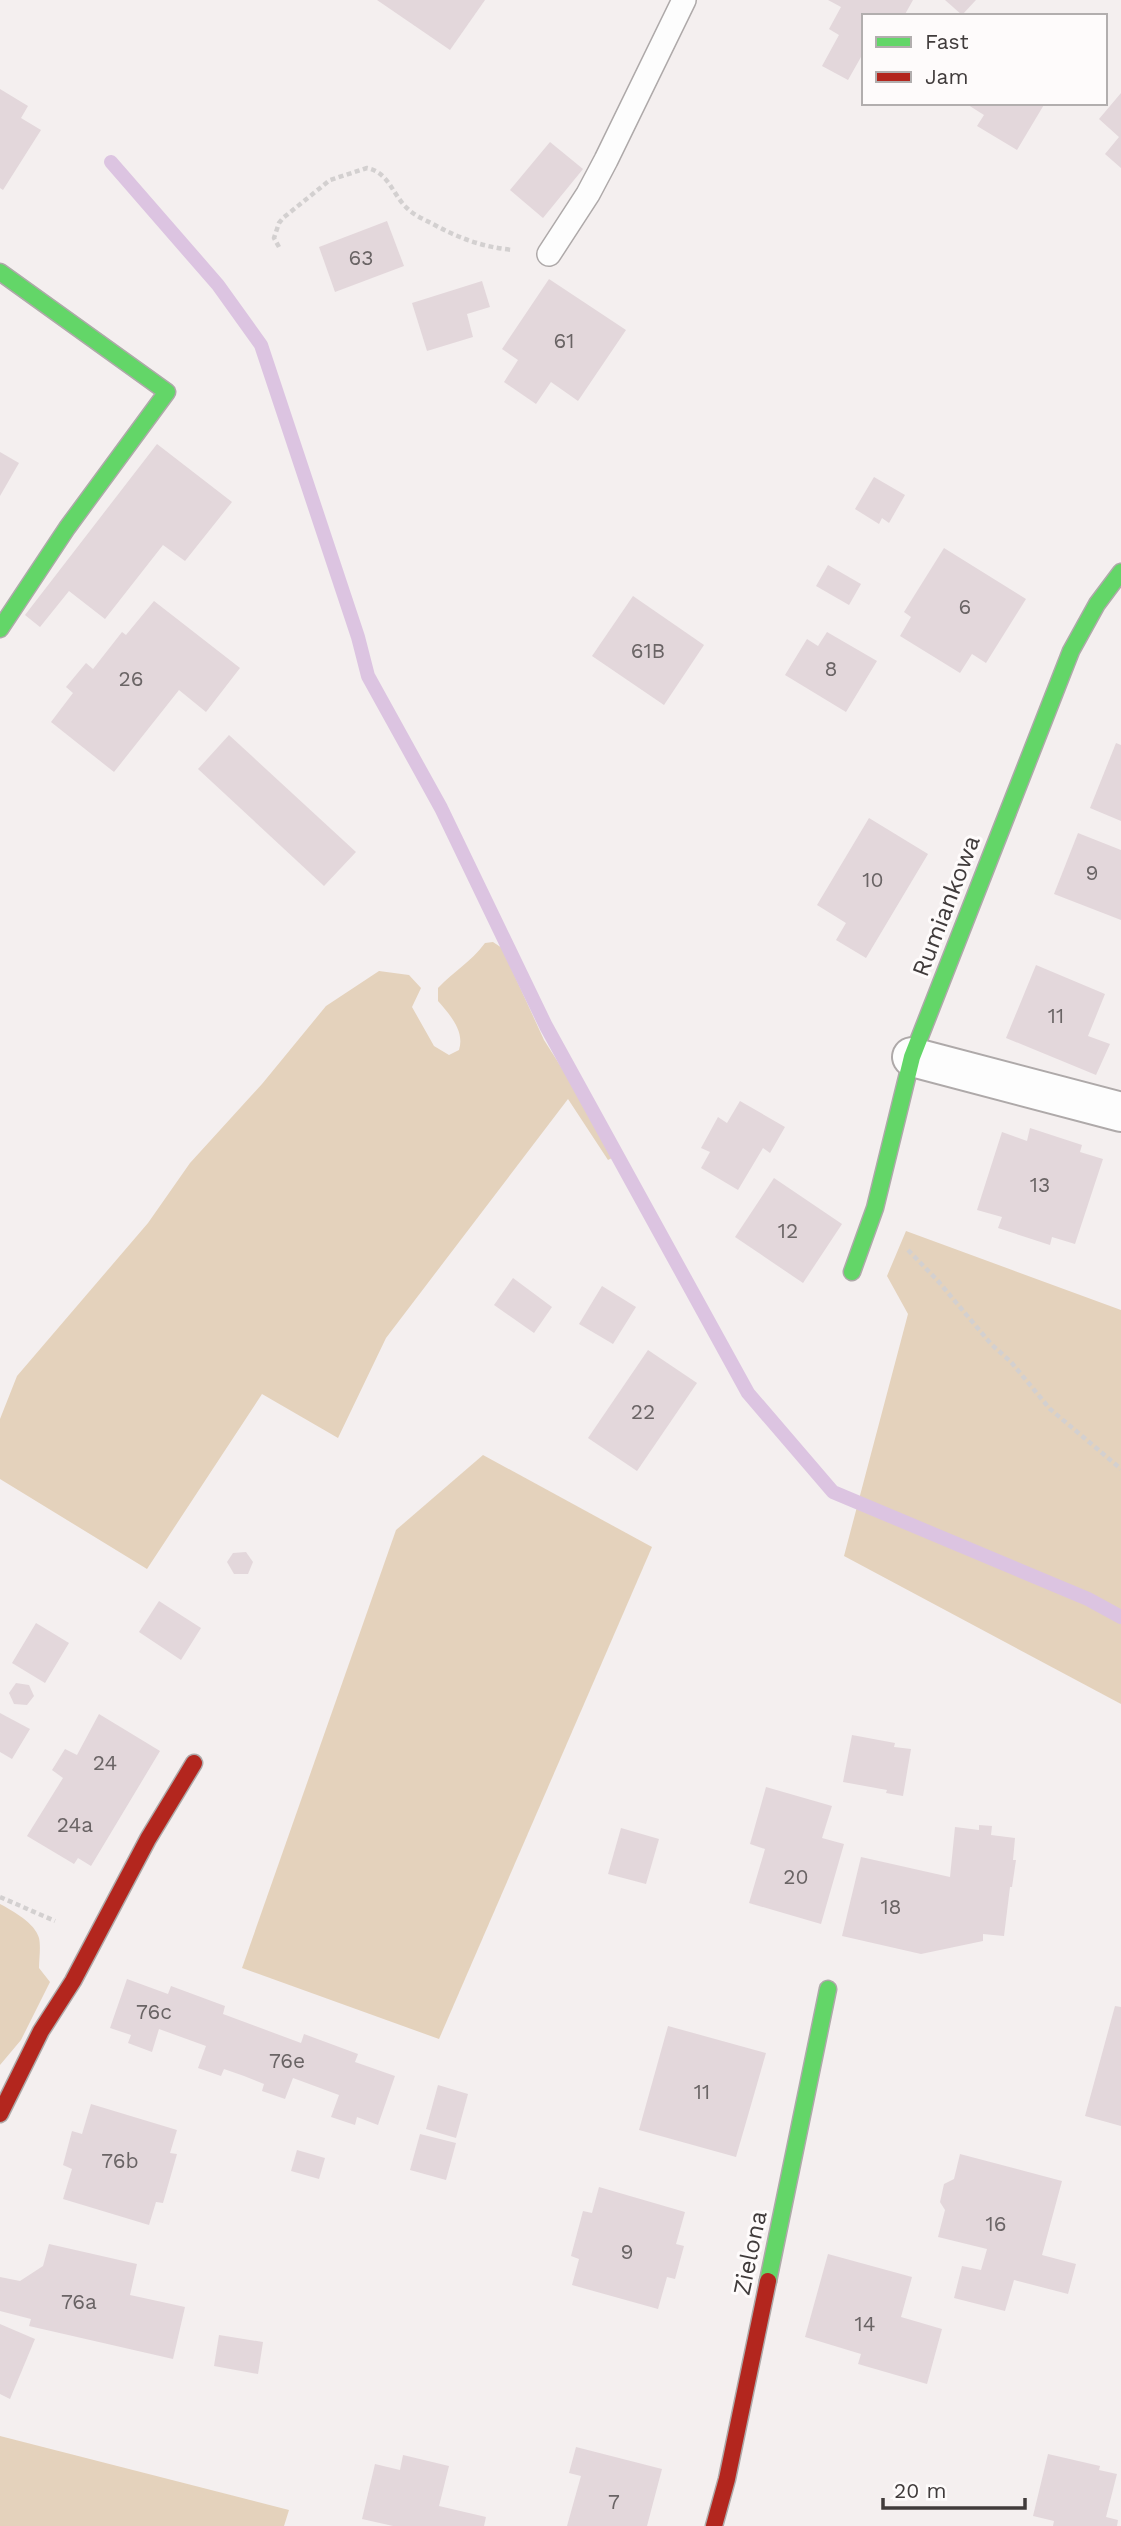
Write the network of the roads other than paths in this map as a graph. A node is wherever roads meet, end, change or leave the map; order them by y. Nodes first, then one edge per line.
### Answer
1 (684, 0) edge
2 (549, 254) road end
3 (0, 272) edge
4 (1121, 572) edge
5 (0, 629) edge
6 (912, 1057) junction
7 (1121, 1112) edge
8 (852, 1272) dead end
9 (194, 1763) dead end
10 (828, 1989) dead end
11 (0, 2114) edge
12 (714, 2526) edge

1 - 2 lane
3 - 5 street
4 - 6 street, Rumiankowa
6 - 7 street
6 - 8 street, Rumiankowa
9 - 11 street
10 - 12 street, Zielona

